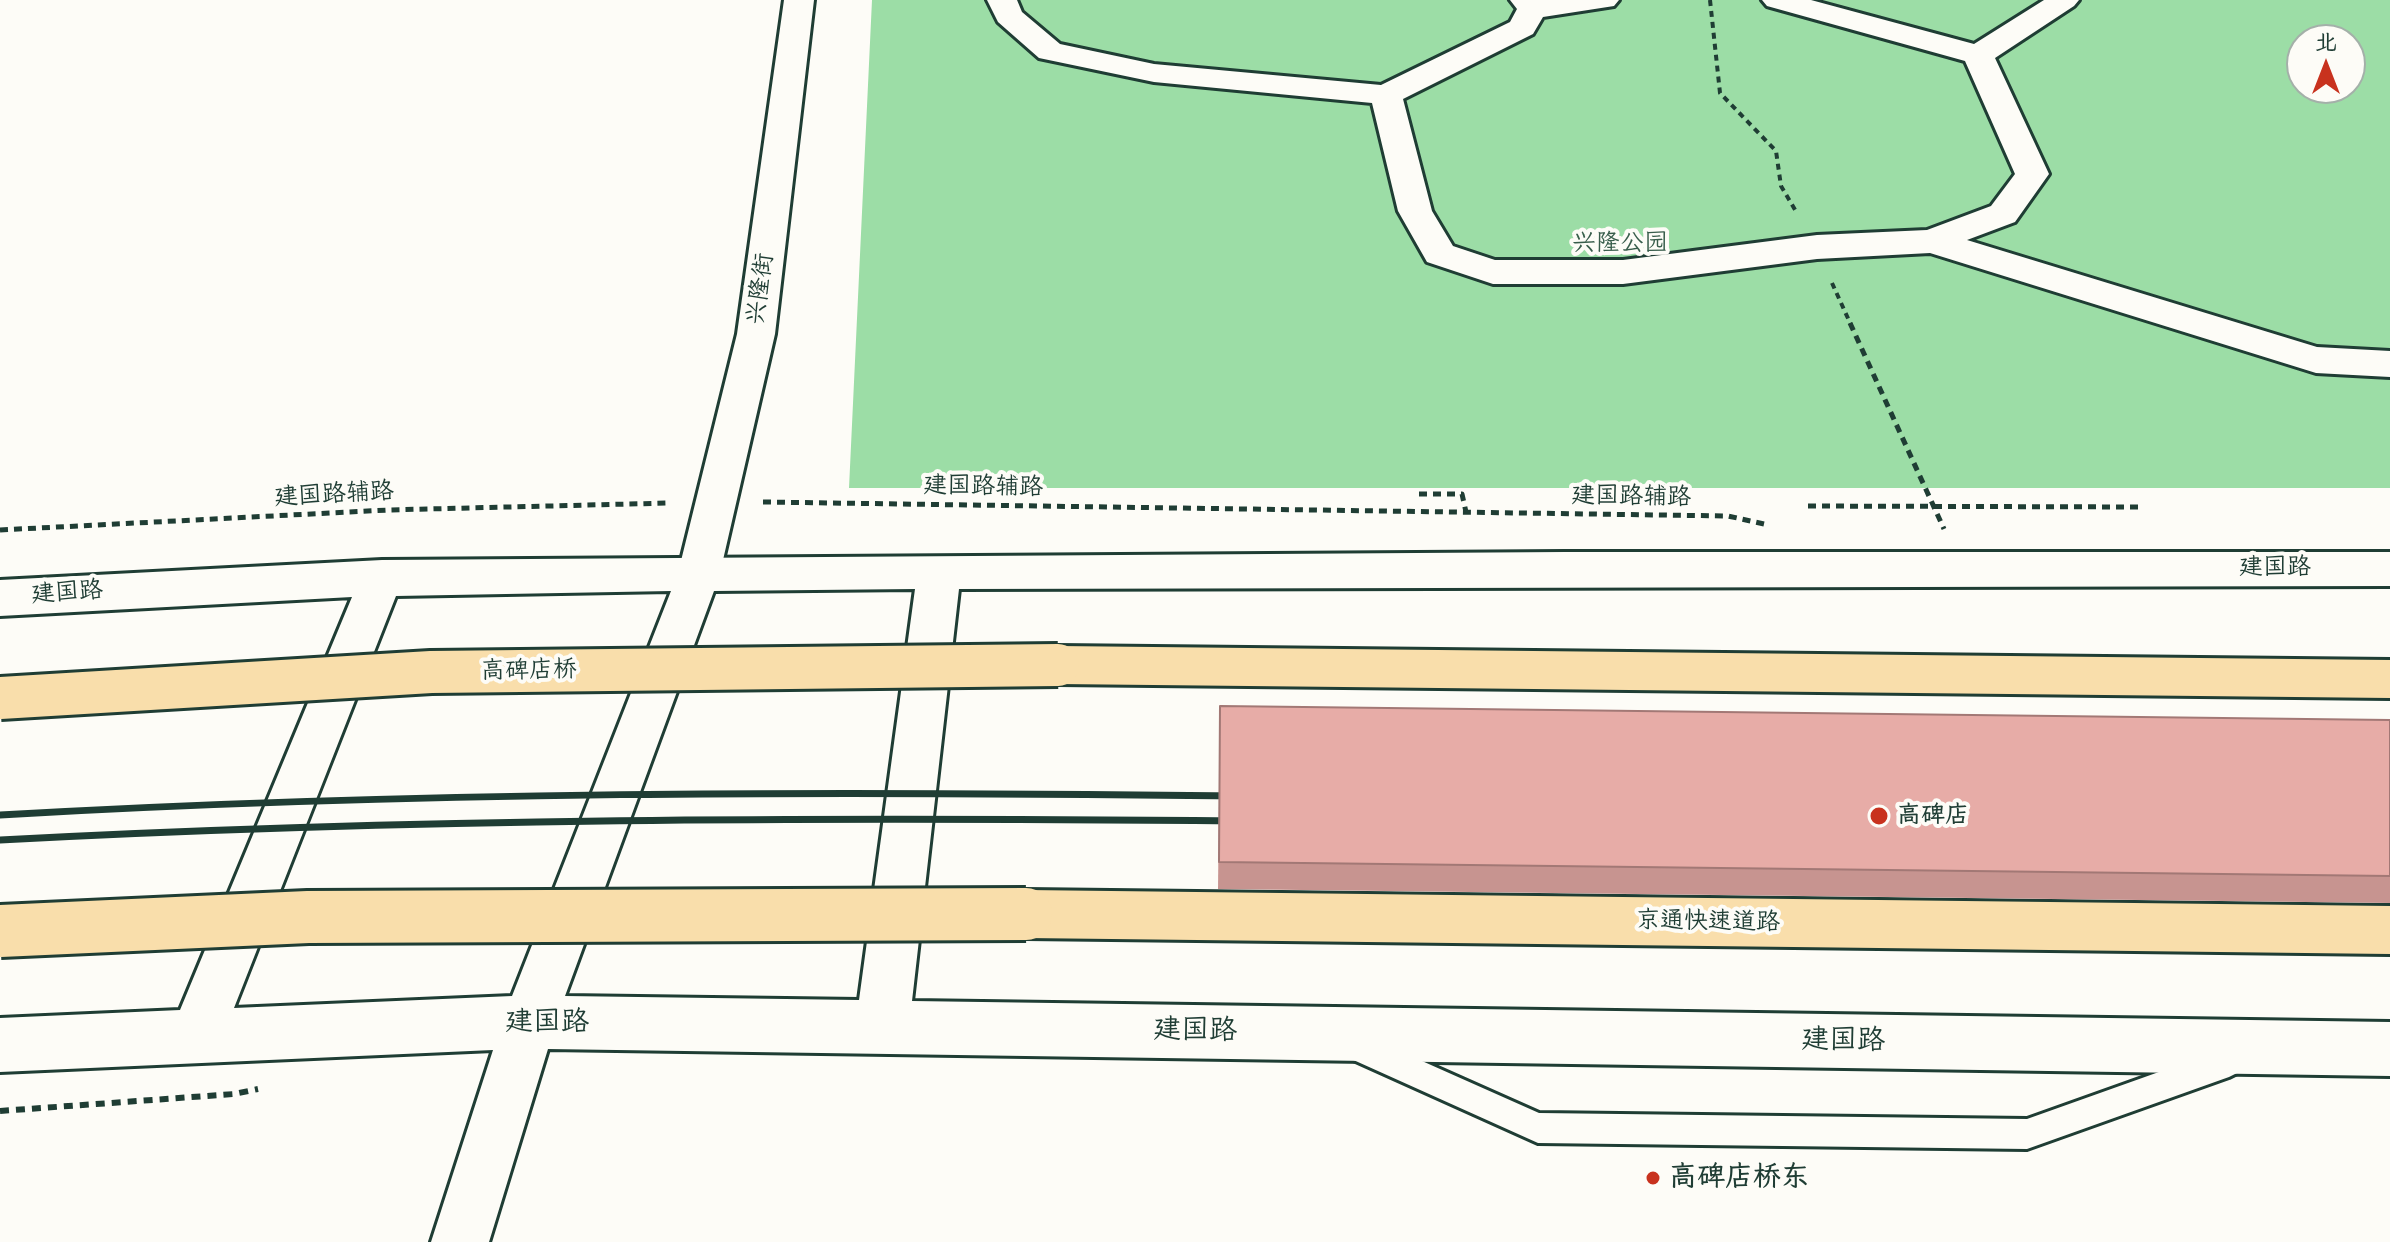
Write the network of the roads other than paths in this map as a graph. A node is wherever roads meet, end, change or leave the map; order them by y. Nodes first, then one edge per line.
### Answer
1 (799, 0) edge
2 (1002, 0) edge
3 (1604, 0) edge
4 (1777, 0) edge
5 (2064, 0) edge
6 (1529, 4) edge
7 (1978, 55) junction
8 (1386, 95) junction
9 (1931, 241) junction
10 (2390, 364) edge
11 (2390, 569) edge
12 (939, 572) junction
13 (699, 573) junction
14 (382, 577) junction
15 (0, 598) edge
16 (2390, 679) edge
17 (0, 698) edge
18 (2390, 930) edge
19 (0, 931) edge
20 (529, 1022) junction
21 (882, 1027) junction
22 (1324, 1033) junction
23 (196, 1036) junction
24 (0, 1045) edge
25 (2270, 1048) junction
26 (2390, 1049) edge
27 (460, 1242) edge

1 - 13 street, 兴隆街
2 - 8 street
3 - 6 street
4 - 7 street
5 - 7 street
6 - 8 street
7 - 9 street
8 - 9 street
9 - 10 street
11 - 12 street, 建国路
12 - 13 street, 建国路
12 - 21 street
13 - 14 street, 建国路
13 - 20 street, 兴隆街
14 - 15 street, 建国路
14 - 23 street
16 - 17 highway, 高碑店桥, bridge
18 - 19 highway, 京通快速道路, bridge
20 - 21 street, 建国路
20 - 23 street, 建国路
20 - 27 street, 兴隆街
21 - 22 street, 建国路
22 - 25 street, 建国路
22 - 25 lane
23 - 24 street, 建国路
25 - 26 street, 建国路

